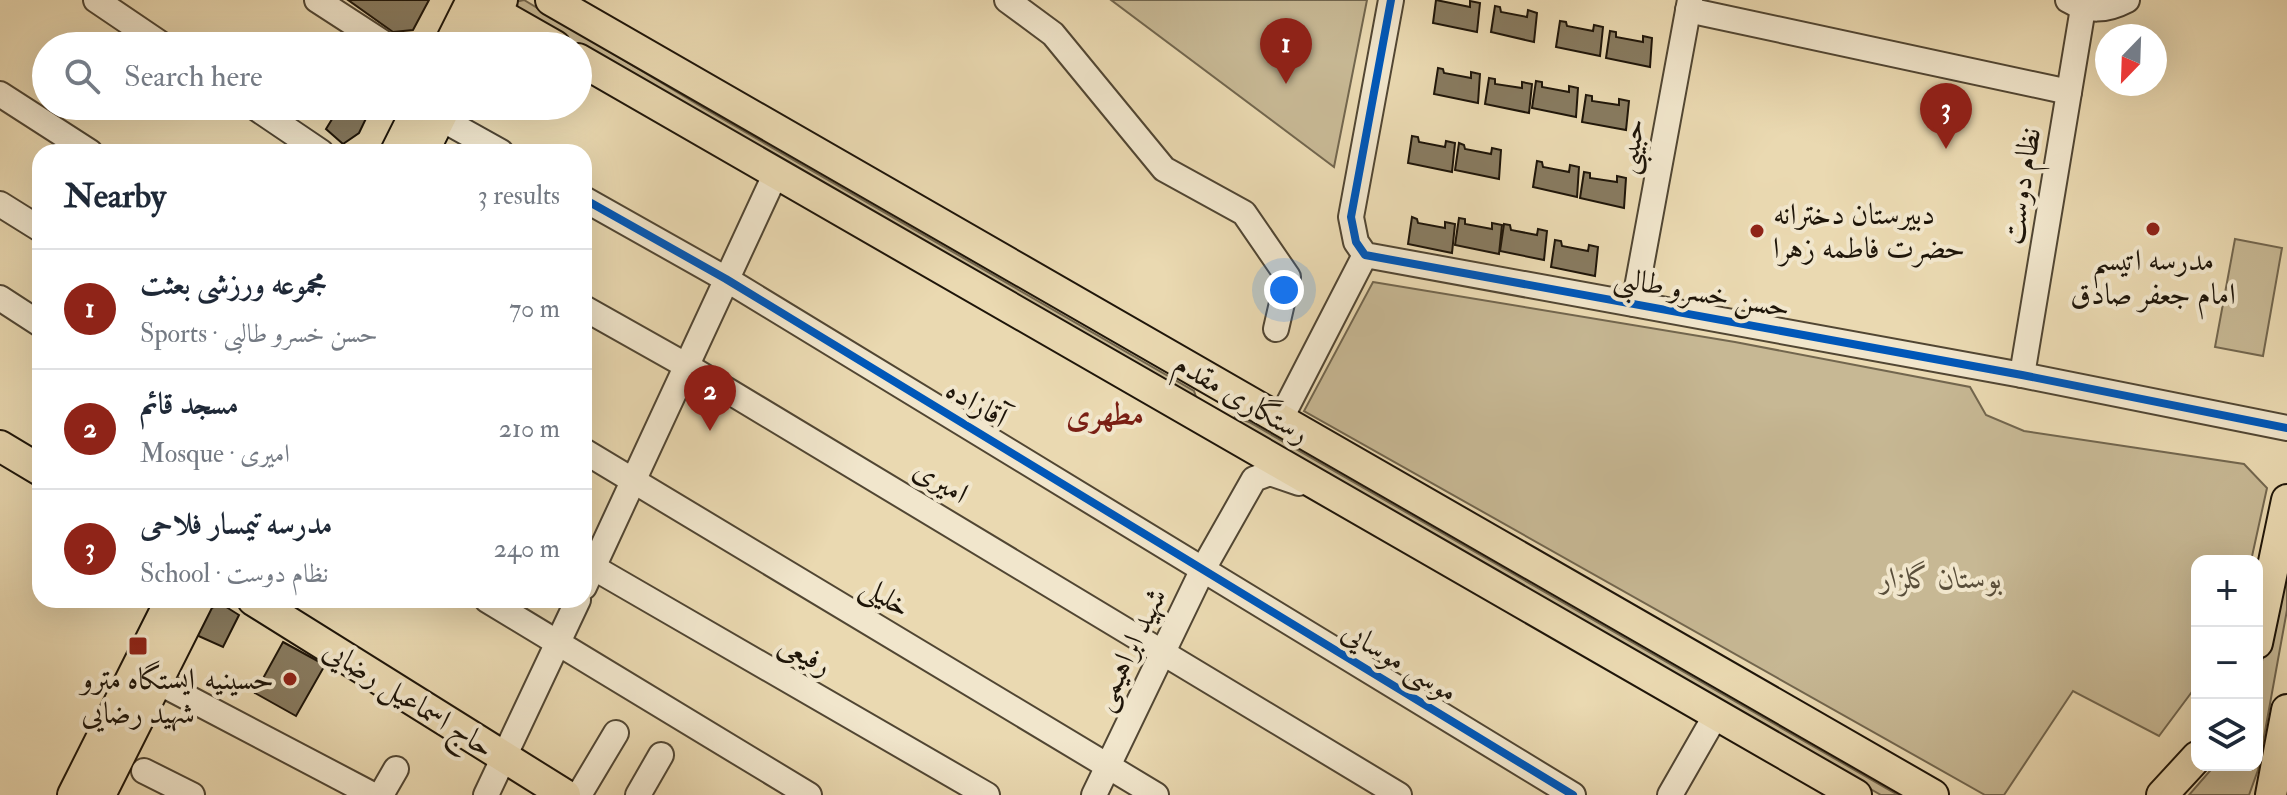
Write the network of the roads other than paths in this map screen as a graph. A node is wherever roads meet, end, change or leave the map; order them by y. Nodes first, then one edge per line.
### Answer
1 (96, 0) edge
2 (317, 0) edge
3 (551, 0) edge
4 (1007, 0) edge
5 (1391, 0) edge
6 (2127, 0) edge
7 (486, 3) edge
8 (2075, 4) edge
9 (1689, 5) edge
10 (143, 32) edge
11 (366, 32) edge
12 (461, 32) edge
13 (481, 32) edge
14 (533, 32) edge
15 (592, 67) edge
16 (2069, 92) junction
17 (0, 94) edge
18 (32, 115) edge
19 (40, 120) edge
20 (274, 120) edge
21 (426, 120) edge
22 (432, 120) edge
23 (451, 120) edge
24 (78, 144) edge
25 (309, 144) edge
26 (403, 144) edge
27 (425, 144) edge
28 (488, 144) edge
29 (776, 173) junction
30 (0, 204) edge
31 (592, 204) edge
32 (32, 224) edge
33 (1365, 255) junction
34 (726, 279) junction
35 (0, 298) edge
36 (1634, 304) junction
37 (592, 313) edge
38 (32, 319) edge
39 (1276, 329) dead end
40 (687, 366) junction
41 (2022, 375) junction
42 (1232, 392) junction
43 (1280, 420) junction
44 (1214, 424) junction
45 (2287, 428) edge
46 (0, 446) edge
47 (592, 456) edge
48 (32, 465) edge
49 (635, 482) junction
50 (1333, 494) junction
51 (2287, 500) edge
52 (592, 563) edge
53 (1203, 569) junction
54 (592, 575) edge
55 (167, 608) edge
56 (194, 608) edge
57 (266, 608) edge
58 (500, 608) edge
59 (574, 608) edge
60 (2260, 627) edge
61 (557, 644) junction
62 (1163, 651) junction
63 (158, 682) junction
64 (2287, 710) edge
65 (1717, 713) junction
66 (616, 733) dead end
67 (661, 755) dead end
68 (503, 757) junction
69 (2191, 764) edge
70 (1107, 767) junction
71 (396, 769) dead end
72 (144, 771) dead end
73 (73, 795) edge
74 (100, 795) edge
75 (192, 795) edge
76 (373, 795) edge
77 (381, 795) edge
78 (486, 795) edge
79 (565, 795) edge
80 (579, 795) edge
81 (638, 795) edge
82 (809, 795) edge
83 (987, 795) edge
84 (1094, 795) edge
85 (1156, 795) edge
86 (1399, 795) edge
87 (1573, 795) edge
88 (1670, 795) edge
89 (1856, 795) edge
90 (1933, 795) edge
91 (2162, 795) edge
92 (2271, 795) edge

1 - 10 street
2 - 11 street
3 - 42 main road, رستگاری مقدم
4 - 39 street
5 - 33 street
6 - 8 street
7 - 12 main road
7 - 13 main road
7 - 14 main road
8 - 16 street, نظام دوست
9 - 16 street
9 - 36 street, حبیبی
15 - 29 main road, رستگاری مقدم
16 - 41 street, نظام دوست
17 - 18 street
19 - 24 street
20 - 25 street
21 - 26 main road
22 - 27 main road
23 - 28 street
29 - 34 street
29 - 44 main road, رستگاری مقدم
30 - 32 street
31 - 34 street, آقازاده
33 - 36 street, حسن خسرو طالبی
33 - 43 street
34 - 40 street
34 - 53 street, آقازاده
35 - 38 street
36 - 41 street, حسن خسرو طالبی
37 - 40 street, امیری
40 - 49 street
40 - 62 street, امیری
41 - 45 street, حسن خسرو طالبی
42 - 43 main road, رستگاری مقدم
42 - 44 main road
43 - 90 main road, رستگاری مقدم
44 - 50 main road, رستگاری مقدم
46 - 48 main road
47 - 49 street, خلیلی
49 - 52 street
49 - 70 street, خلیلی
50 - 53 street, شهید ابراهیمی
50 - 65 main road, رستگاری مقدم
51 - 60 main road
53 - 62 street, شهید ابراهیمی
53 - 87 street, موسی موسایی
54 - 83 street, رفیعی
55 - 73 main road
56 - 63 main road
57 - 68 main road, حاج اسماعیل رضایی
58 - 61 street
59 - 61 street
61 - 68 street
61 - 82 street
62 - 70 street, شهید ابراهیمی
62 - 86 street, امیری
63 - 74 main road
63 - 76 street
64 - 92 main road
65 - 88 street
65 - 89 main road, رستگاری مقدم
66 - 80 street
67 - 81 street
68 - 78 street
68 - 79 main road, حاج اسماعیل رضایی
69 - 91 main road
70 - 84 street, شهید ابراهیمی
70 - 85 street, خلیلی
71 - 77 street
72 - 75 street

